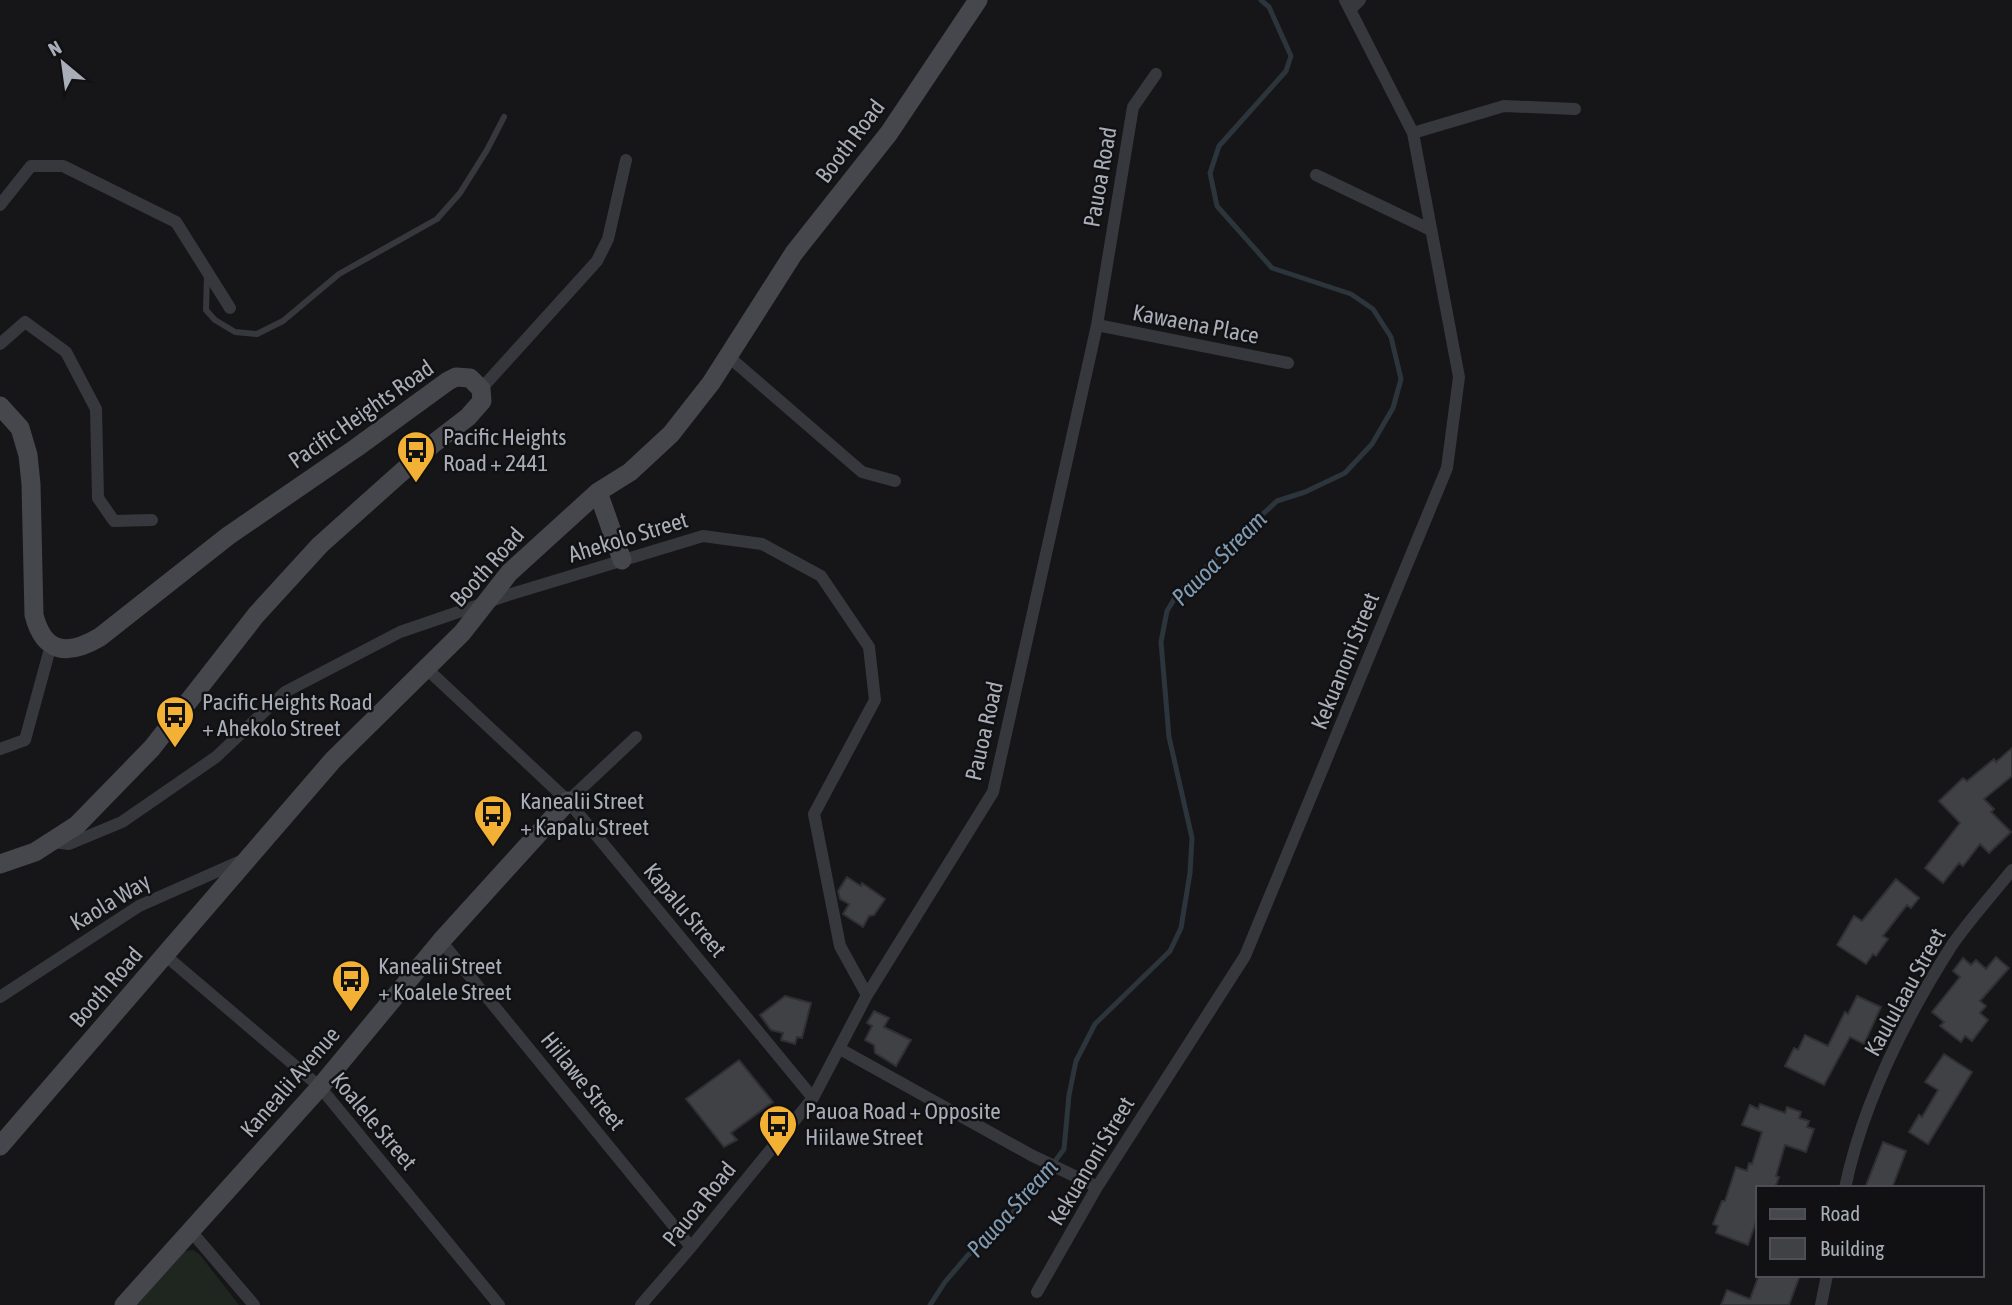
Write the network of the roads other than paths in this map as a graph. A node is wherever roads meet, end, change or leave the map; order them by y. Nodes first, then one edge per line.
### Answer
1 (978, 0) edge
2 (1360, 0) edge
3 (1347, 5) edge
4 (1156, 74) dead end
5 (1575, 110) dead end
6 (505, 117) dead end
7 (1413, 133) junction
8 (626, 160) dead end
9 (1316, 175) dead end
10 (0, 205) edge
11 (1431, 230) junction
12 (208, 272) junction
13 (230, 308) dead end
14 (1097, 326) junction
15 (0, 344) edge
16 (729, 357) junction
17 (1288, 363) dead end
18 (481, 389) junction
19 (0, 406) edge
20 (895, 481) dead end
21 (598, 492) junction
22 (152, 520) dead end
23 (622, 560) junction
24 (487, 602) junction
25 (51, 645) junction
26 (427, 669) junction
27 (636, 737) dead end
28 (0, 749) edge
29 (568, 801) junction
30 (53, 842) junction
31 (249, 857) junction
32 (0, 864) edge
33 (2012, 870) edge
34 (441, 941) junction
35 (166, 956) junction
36 (867, 995) junction
37 (0, 997) edge
38 (840, 1049) junction
39 (320, 1087) junction
40 (813, 1098) junction
41 (0, 1146) edge
42 (1845, 1186) edge
43 (1097, 1187) junction
44 (190, 1230) junction
45 (691, 1248) junction
46 (1827, 1277) edge
47 (1037, 1292) dead end
48 (124, 1305) edge
49 (254, 1305) edge
50 (499, 1305) edge
51 (641, 1305) edge
52 (1821, 1305) edge

1 - 16 street, Booth Road
2 - 3 street
3 - 7 street, Kekuanoni Street
4 - 14 street, Pauoa Road
5 - 7 street
6 - 12 lane
7 - 11 street, Kekuanoni Street
8 - 18 street
9 - 11 street
10 - 12 street
11 - 43 street, Kekuanoni Street
12 - 13 street
14 - 17 street, Kawaena Place
14 - 36 street, Pauoa Road
15 - 22 street
16 - 20 street
16 - 21 street, Booth Road
18 - 25 street, Pacific Heights Road
18 - 30 street
19 - 25 street
21 - 23 street
21 - 24 street, Booth Road
23 - 24 street, Ahekolo Street
23 - 36 street, Ahekolo Street
24 - 26 street, Booth Road
24 - 30 street, Ahekolo Street
25 - 28 street
26 - 29 street, Kapalu Street
26 - 31 street, Booth Road
27 - 29 street, Kanealii Avenue
29 - 34 street, Kanealii Avenue
29 - 40 street, Kapalu Street
30 - 32 street
31 - 35 street, Booth Road
31 - 37 street, Kaola Way
33 - 42 street, Kaululaau Street
34 - 39 street, Kanealii Avenue
34 - 45 street, Hiilawe Street
35 - 39 street, Koalele Street
35 - 41 street, Booth Road
36 - 38 street, Pauoa Road
38 - 40 street, Pauoa Road
38 - 43 street
39 - 44 street, Kanealii Avenue
39 - 50 street, Koalele Street
40 - 45 street, Pauoa Road
43 - 47 street, Kekuanoni Street
44 - 48 street, Kanealii Avenue
44 - 49 street
45 - 51 street, Pauoa Road
46 - 52 street

